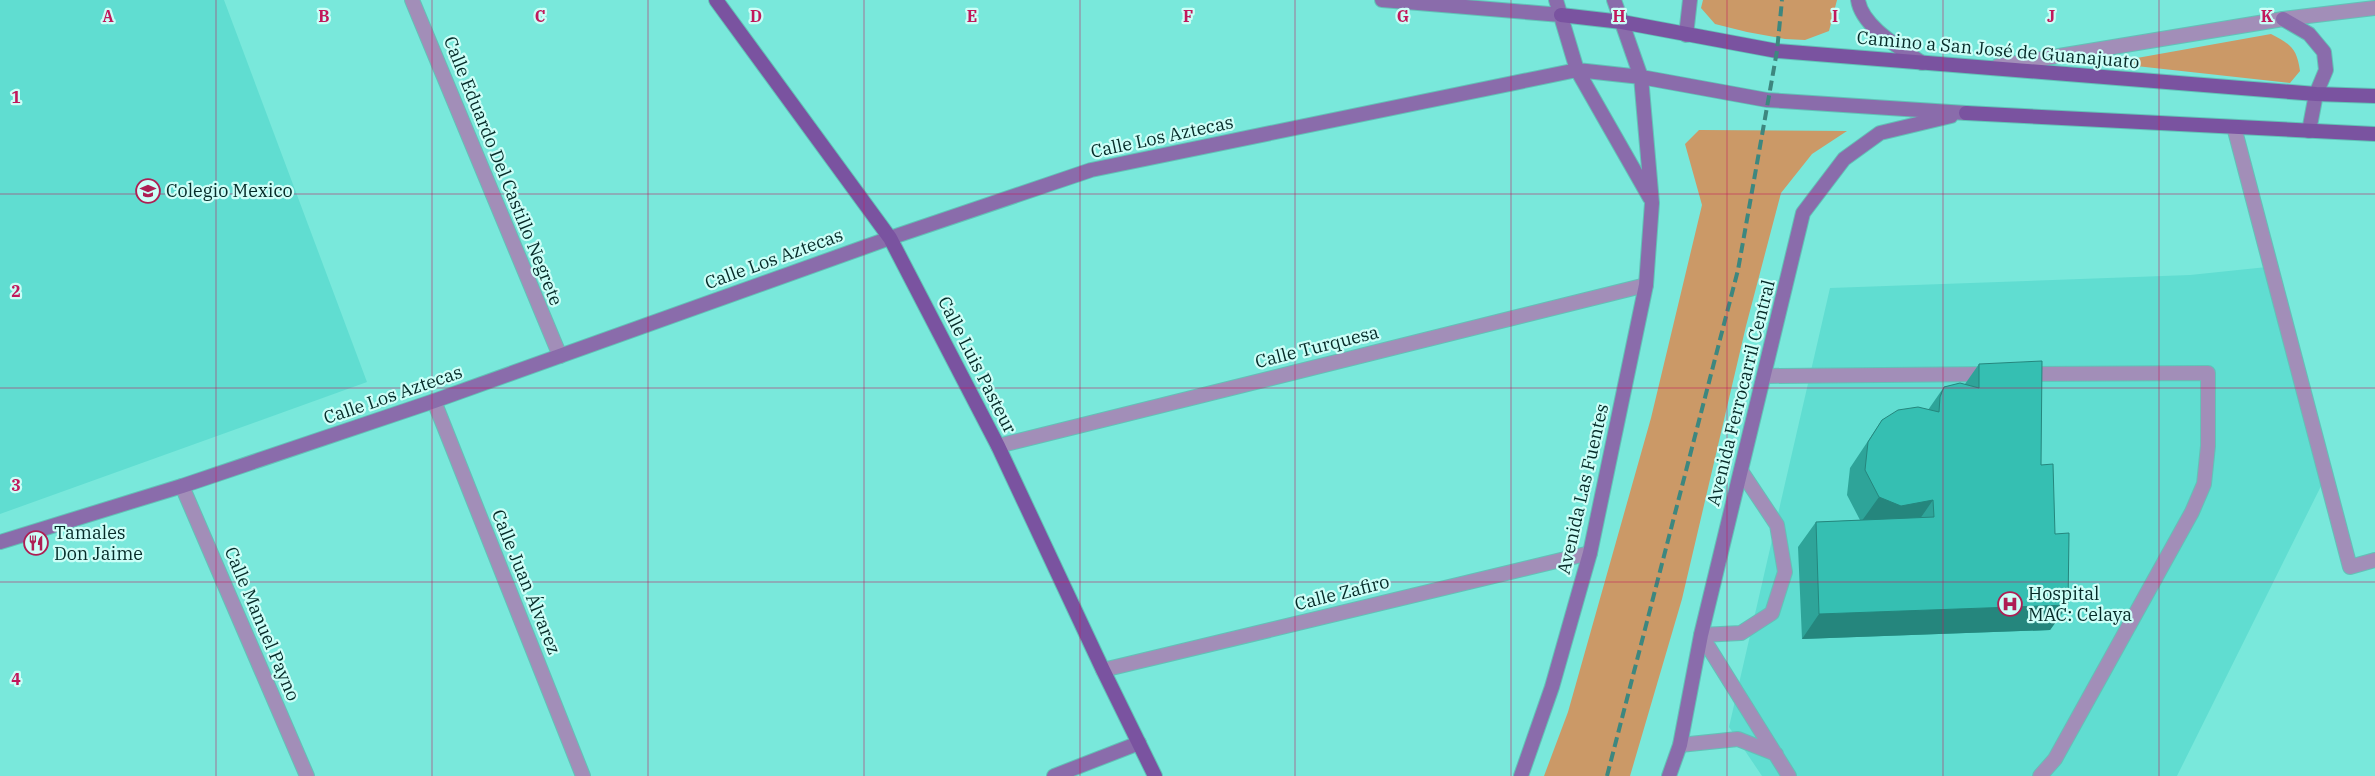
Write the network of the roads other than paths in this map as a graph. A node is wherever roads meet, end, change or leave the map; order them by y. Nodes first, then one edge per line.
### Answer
1 (412, 0) edge
2 (716, 0) edge
3 (1382, 0) edge
4 (1556, 0) edge
5 (1614, 0) edge
6 (1690, 0) edge
7 (1858, 0) edge
8 (2375, 8) edge
9 (1561, 15) junction
10 (2283, 19) junction
11 (1622, 22) junction
12 (1686, 35) junction
13 (1922, 63) junction
14 (1983, 68) junction
15 (1577, 70) junction
16 (1641, 77) junction
17 (2316, 94) junction
18 (2375, 96) edge
19 (1966, 113) junction
20 (2234, 127) junction
21 (2309, 131) junction
22 (2375, 134) edge
23 (1652, 203) junction
24 (890, 238) junction
25 (1646, 285) junction
26 (560, 356) junction
27 (1765, 376) junction
28 (434, 401) junction
29 (998, 446) junction
30 (1741, 471) junction
31 (182, 486) junction
32 (0, 542) edge
33 (1590, 553) junction
34 (2375, 560) edge
35 (1701, 635) junction
36 (1103, 670) junction
37 (1139, 743) junction
38 (1680, 745) junction
39 (1776, 754) junction
40 (307, 776) edge
41 (583, 776) edge
42 (1054, 776) edge
43 (1156, 776) edge
44 (1521, 776) edge
45 (1670, 776) edge
46 (1789, 776) edge
47 (2040, 776) edge

1 - 26 street, Calle Eduardo Del Castillo Negrete
2 - 24 main road, Calle Luis Pasteur
3 - 9 main road
4 - 9 main road
5 - 11 main road, Avenida Las Fuentes
6 - 12 main road
7 - 13 main road
8 - 10 street
9 - 11 main road, Camino a San José de Guanajuato
9 - 15 main road
10 - 14 street
10 - 17 main road
11 - 12 main road, Camino a San José de Guanajuato
11 - 16 main road, Avenida Las Fuentes
12 - 13 main road, Camino a San José de Guanajuato
13 - 14 main road, Camino a San José de Guanajuato
14 - 17 main road, Camino a San José de Guanajuato
15 - 16 main road
15 - 23 main road
15 - 24 main road, Calle Los Aztecas
16 - 19 main road
16 - 23 main road, Avenida Las Fuentes
17 - 18 main road, Camino a San José de Guanajuato
17 - 21 main road
19 - 20 main road
19 - 27 main road, Avenida Ferrocarril Central
20 - 21 main road
20 - 34 street
21 - 22 main road
23 - 25 main road, Avenida Las Fuentes
24 - 26 main road, Calle Los Aztecas
24 - 29 main road, Calle Luis Pasteur
25 - 29 street, Calle Turquesa
25 - 33 main road, Avenida Las Fuentes
26 - 28 main road, Calle Los Aztecas
27 - 30 main road, Avenida Ferrocarril Central
27 - 47 street
28 - 31 main road, Calle Los Aztecas
28 - 41 street, Calle Juan Álvarez
29 - 36 main road, Calle Luis Pasteur
30 - 35 main road, Avenida Ferrocarril Central
30 - 35 street
31 - 32 main road, Calle Los Aztecas
31 - 40 street, Calle Manuel Payno
33 - 36 street, Calle Zafiro
33 - 44 main road, Avenida Las Fuentes
35 - 38 main road, Avenida Ferrocarril Central
35 - 39 street
36 - 37 main road, Calle Luis Pasteur
37 - 42 main road
37 - 43 main road, Calle Luis Pasteur
38 - 39 street
38 - 45 main road, Avenida Ferrocarril Central
39 - 46 street

